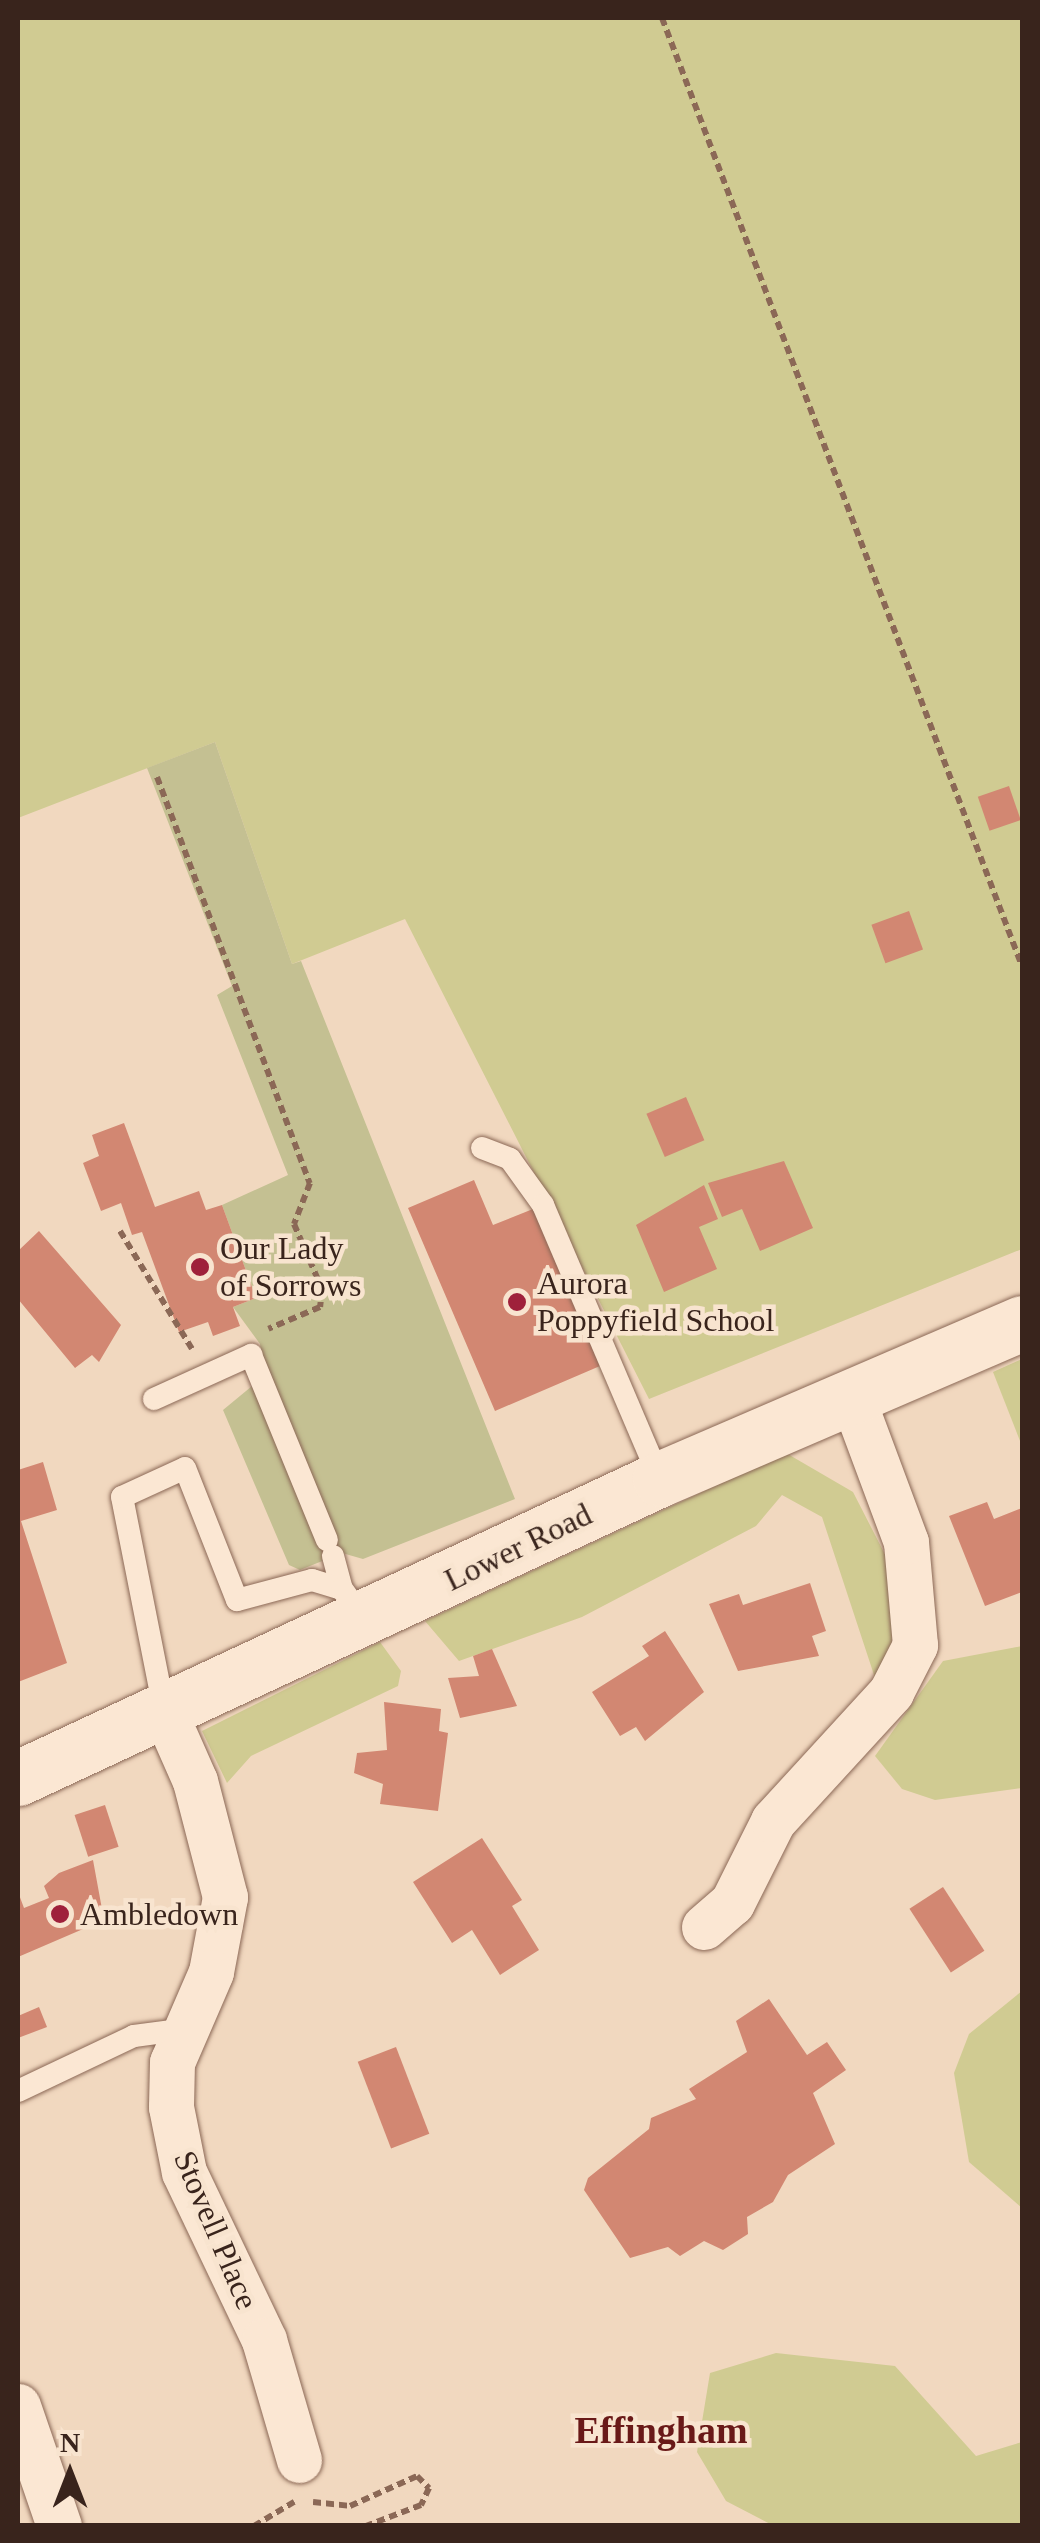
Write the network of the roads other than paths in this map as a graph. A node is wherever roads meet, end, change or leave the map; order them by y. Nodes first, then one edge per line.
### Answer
1 (482, 1148) dead end
2 (1022, 1323) edge
3 (852, 1397) junction
4 (154, 1400) dead end
5 (660, 1480) junction
6 (353, 1605) junction
7 (165, 1713) junction
8 (18, 1778) edge
9 (704, 1927) dead end
10 (186, 2029) junction
11 (18, 2091) edge
12 (18, 2406) edge
13 (299, 2460) dead end
14 (59, 2526) edge

1 - 5 lane
2 - 3 street, Lower Road
3 - 5 street, Lower Road
3 - 9 street
4 - 6 lane
5 - 6 street, Lower Road
6 - 7 street, Lower Road
6 - 7 lane
7 - 8 street, Lower Road
7 - 10 street, Stovell Place
10 - 11 lane
10 - 13 street, Stovell Place
12 - 14 street

